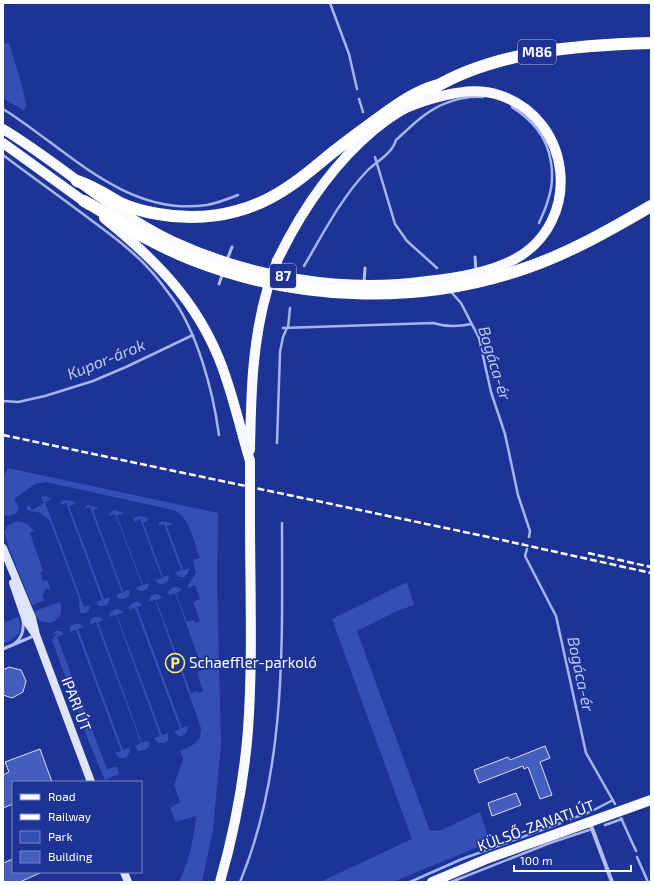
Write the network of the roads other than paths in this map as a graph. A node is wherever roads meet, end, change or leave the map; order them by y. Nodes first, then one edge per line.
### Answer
1 (651, 43) edge
2 (438, 85) junction
3 (390, 117) junction
4 (3, 129) edge
5 (3, 143) edge
6 (77, 181) junction
7 (84, 202) junction
8 (651, 206) edge
9 (232, 247) dead end
10 (475, 257) dead end
11 (225, 266) junction
12 (365, 268) dead end
13 (477, 272) junction
14 (219, 284) dead end
15 (364, 284) junction
16 (248, 446) junction
17 (3, 548) edge
18 (7, 559) junction
19 (23, 612) junction
20 (36, 635) junction
21 (13, 644) junction
22 (3, 649) edge
23 (91, 781) edge
24 (651, 800) edge
25 (590, 824) junction
26 (220, 882) edge
27 (432, 882) edge
28 (612, 882) edge

1 - 2 highway, M86
2 - 3 highway, M86
2 - 6 highway
3 - 13 main road, 87
3 - 16 main road, 87, bridge
4 - 6 main road, 87
5 - 7 main road, 87
6 - 11 main road, 87
7 - 11 highway
7 - 16 main road, 87
8 - 11 highway
9 - 11 lane
10 - 13 lane
11 - 14 lane
11 - 15 main road, 87
12 - 15 lane
13 - 15 main road, 87
16 - 26 main road, 87, bridge
17 - 18 street, IPARI ÚT
18 - 19 street, IPARI ÚT
18 - 20 street, IPARI ÚT
19 - 20 street, IPARI ÚT
19 - 21 lane
20 - 21 lane
20 - 23 street, IPARI ÚT
21 - 22 lane
24 - 25 main road, KÜLSŐ-ZANATI ÚT
25 - 27 main road, KÜLSŐ-ZANATI ÚT
25 - 28 street

